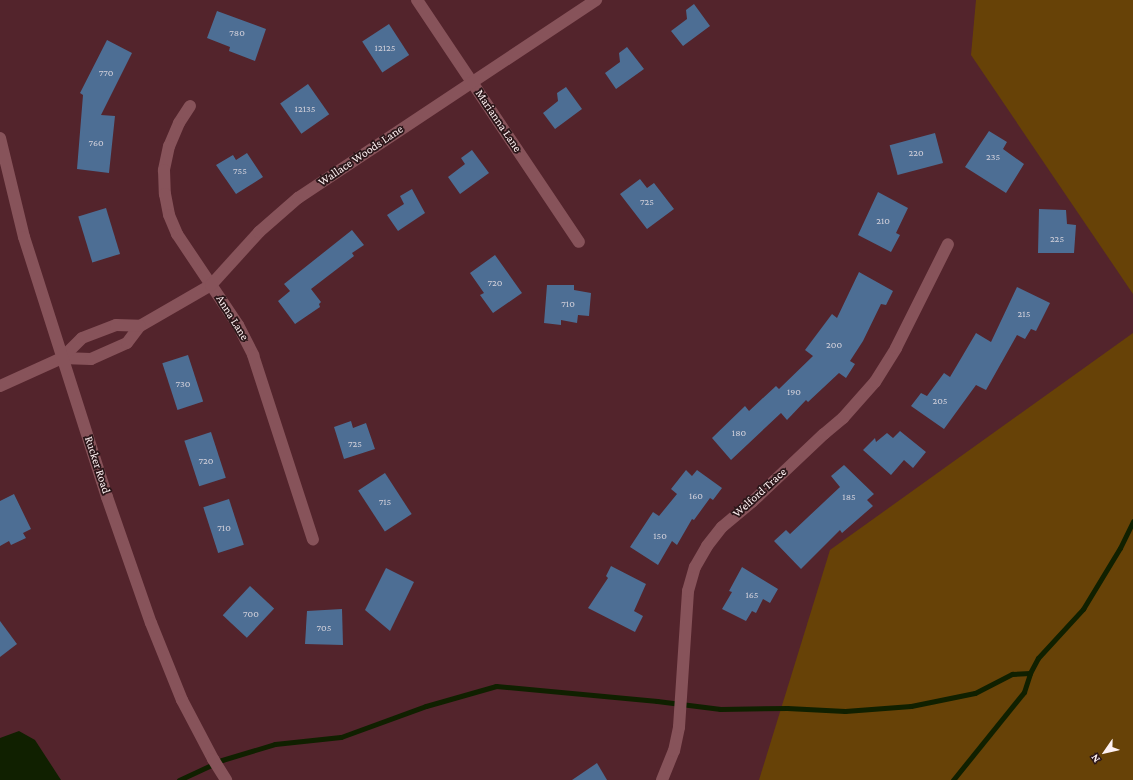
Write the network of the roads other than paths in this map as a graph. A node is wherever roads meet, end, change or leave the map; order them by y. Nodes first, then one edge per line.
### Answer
1 (417, 0) edge
2 (596, 0) edge
3 (472, 82) junction
4 (190, 106) dead end
5 (0, 138) edge
6 (579, 242) dead end
7 (948, 244) dead end
8 (211, 285) junction
9 (140, 326) junction
10 (62, 358) junction
11 (0, 386) edge
12 (314, 540) dead end
13 (226, 780) edge
14 (662, 780) edge

1 - 3 street, Marianna Lane
2 - 3 street, Wallace Woods Lane
3 - 6 street, Marianna Lane
3 - 8 street, Wallace Woods Lane
4 - 8 street, Anna Lane
5 - 10 street, Rucker Road
7 - 14 street, Welford Trace
8 - 9 street, Wallace Woods Lane
8 - 12 street, Anna Lane
9 - 10 street
9 - 10 street, Wallace Woods Lane
10 - 11 street
10 - 13 street, Rucker Road

